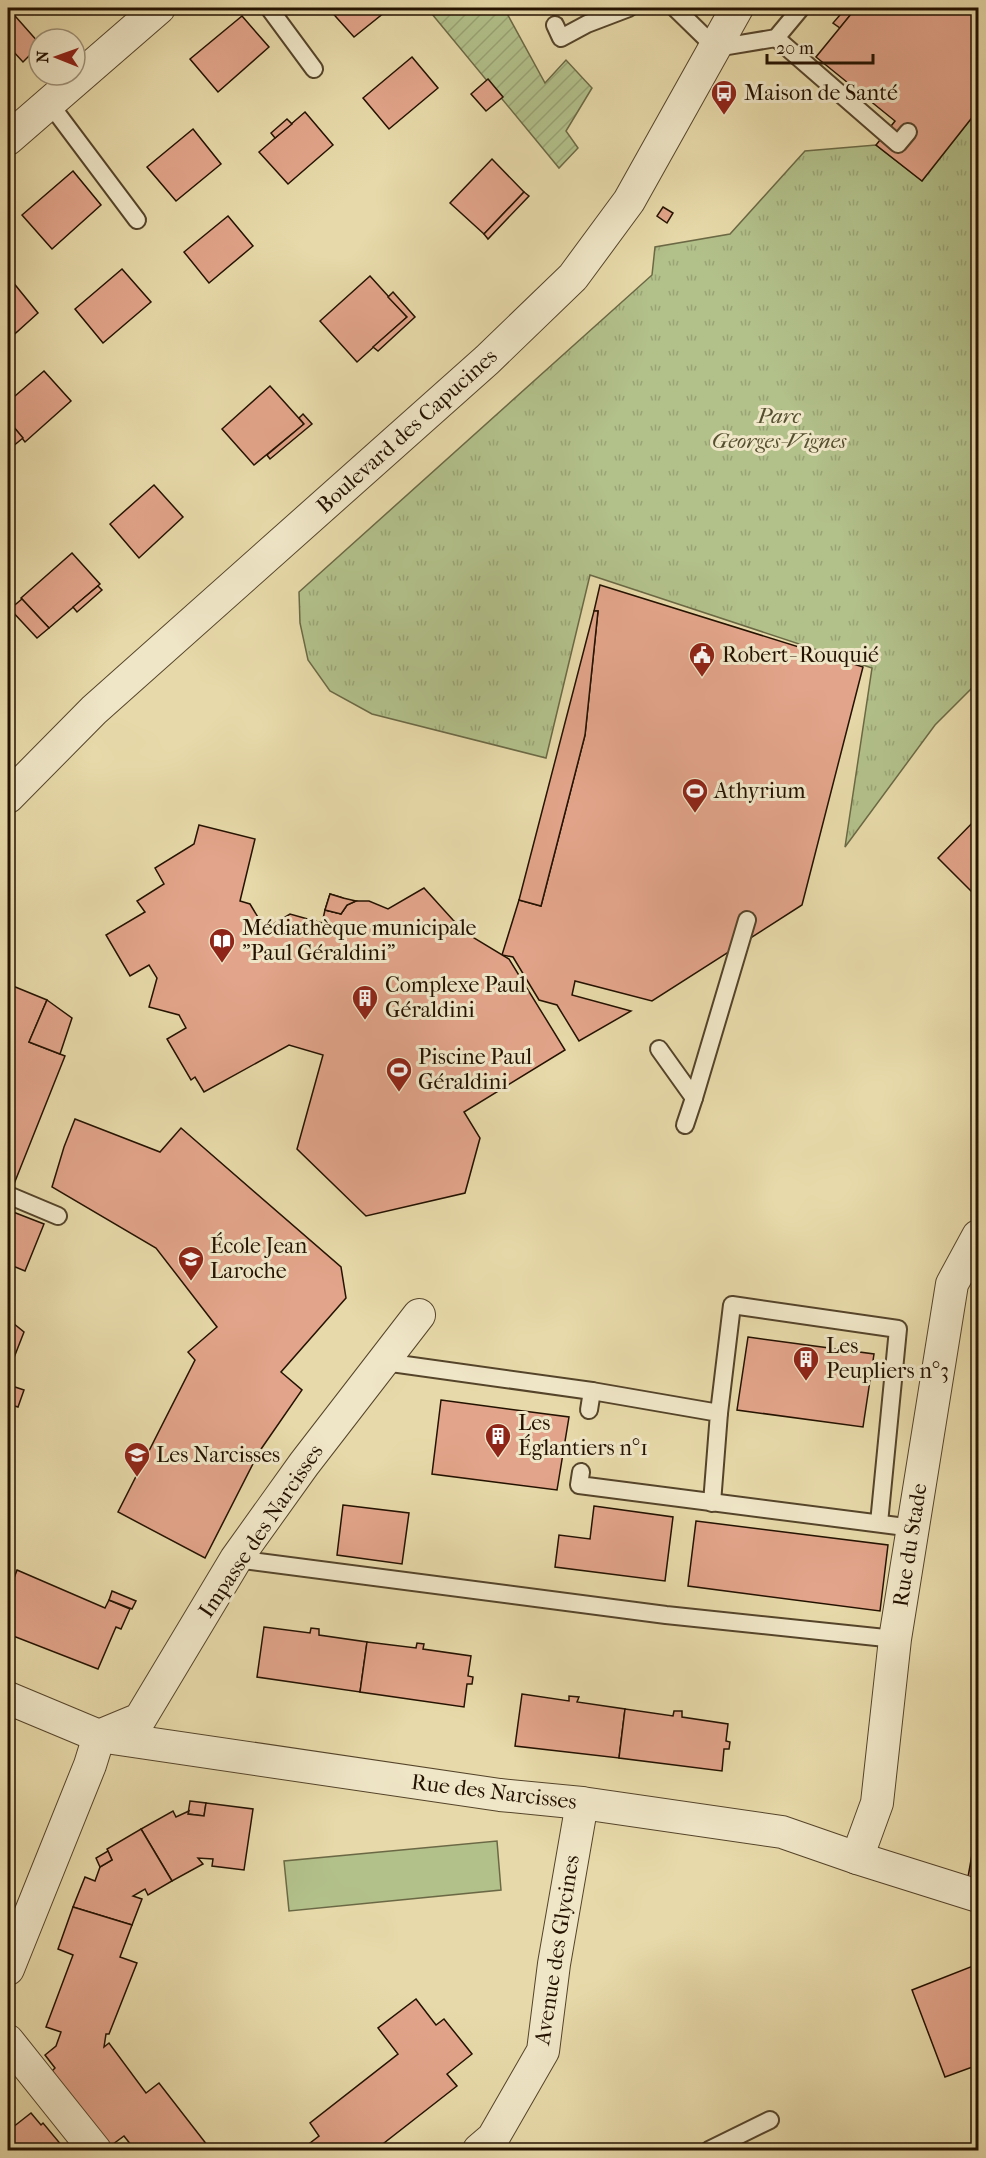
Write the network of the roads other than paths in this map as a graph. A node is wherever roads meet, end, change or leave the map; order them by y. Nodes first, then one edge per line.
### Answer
1 (159, 8) edge
2 (269, 8) edge
3 (629, 8) edge
4 (675, 8) edge
5 (737, 8) edge
6 (801, 8) edge
7 (555, 25) dead end
8 (776, 38) junction
9 (716, 48) junction
10 (314, 69) dead end
11 (50, 104) junction
12 (908, 132) dead end
13 (8, 140) edge
14 (137, 220) dead end
15 (8, 797) edge
16 (747, 920) dead end
17 (659, 1049) dead end
18 (694, 1098) junction
19 (685, 1125) dead end
20 (8, 1195) edge
21 (58, 1216) dead end
22 (978, 1236) edge
23 (419, 1315) dead end
24 (384, 1362) junction
25 (592, 1390) junction
26 (589, 1410) dead end
27 (719, 1413) junction
28 (581, 1472) dead end
29 (711, 1503) junction
30 (879, 1523) junction
31 (913, 1528) junction
32 (236, 1559) junction
33 (895, 1639) junction
34 (8, 1698) edge
35 (99, 1736) junction
36 (582, 1803) junction
37 (857, 1858) junction
38 (978, 1896) edge
39 (8, 1969) edge
40 (8, 2041) edge
41 (770, 2120) dead end
42 (95, 2151) edge
43 (479, 2151) edge
44 (709, 2151) edge

1 - 11 street
2 - 10 lane
3 - 7 lane
4 - 9 lane
5 - 9 street, Boulevard des Capucines
6 - 8 lane
8 - 9 lane
8 - 12 lane
9 - 15 street, Boulevard des Capucines
11 - 13 street
11 - 14 lane
16 - 18 lane
17 - 18 lane
18 - 19 lane
20 - 21 lane
22 - 31 street, Rue du Stade
23 - 24 street, Impasse des Narcisses
24 - 25 lane
24 - 32 street, Impasse des Narcisses
25 - 26 lane
25 - 27 lane
27 - 29 lane
27 - 30 lane
28 - 29 lane
29 - 30 lane
30 - 31 lane
31 - 33 street, Rue du Stade
32 - 33 lane
32 - 35 street, Impasse des Narcisses
33 - 37 street, Rue du Stade
34 - 35 street, Rue des Narcisses
35 - 36 street, Rue des Narcisses
35 - 39 street
36 - 37 street, Rue des Narcisses
36 - 43 street, Avenue des Glycines
37 - 38 street, Rue des Narcisses
40 - 42 street
41 - 44 lane

